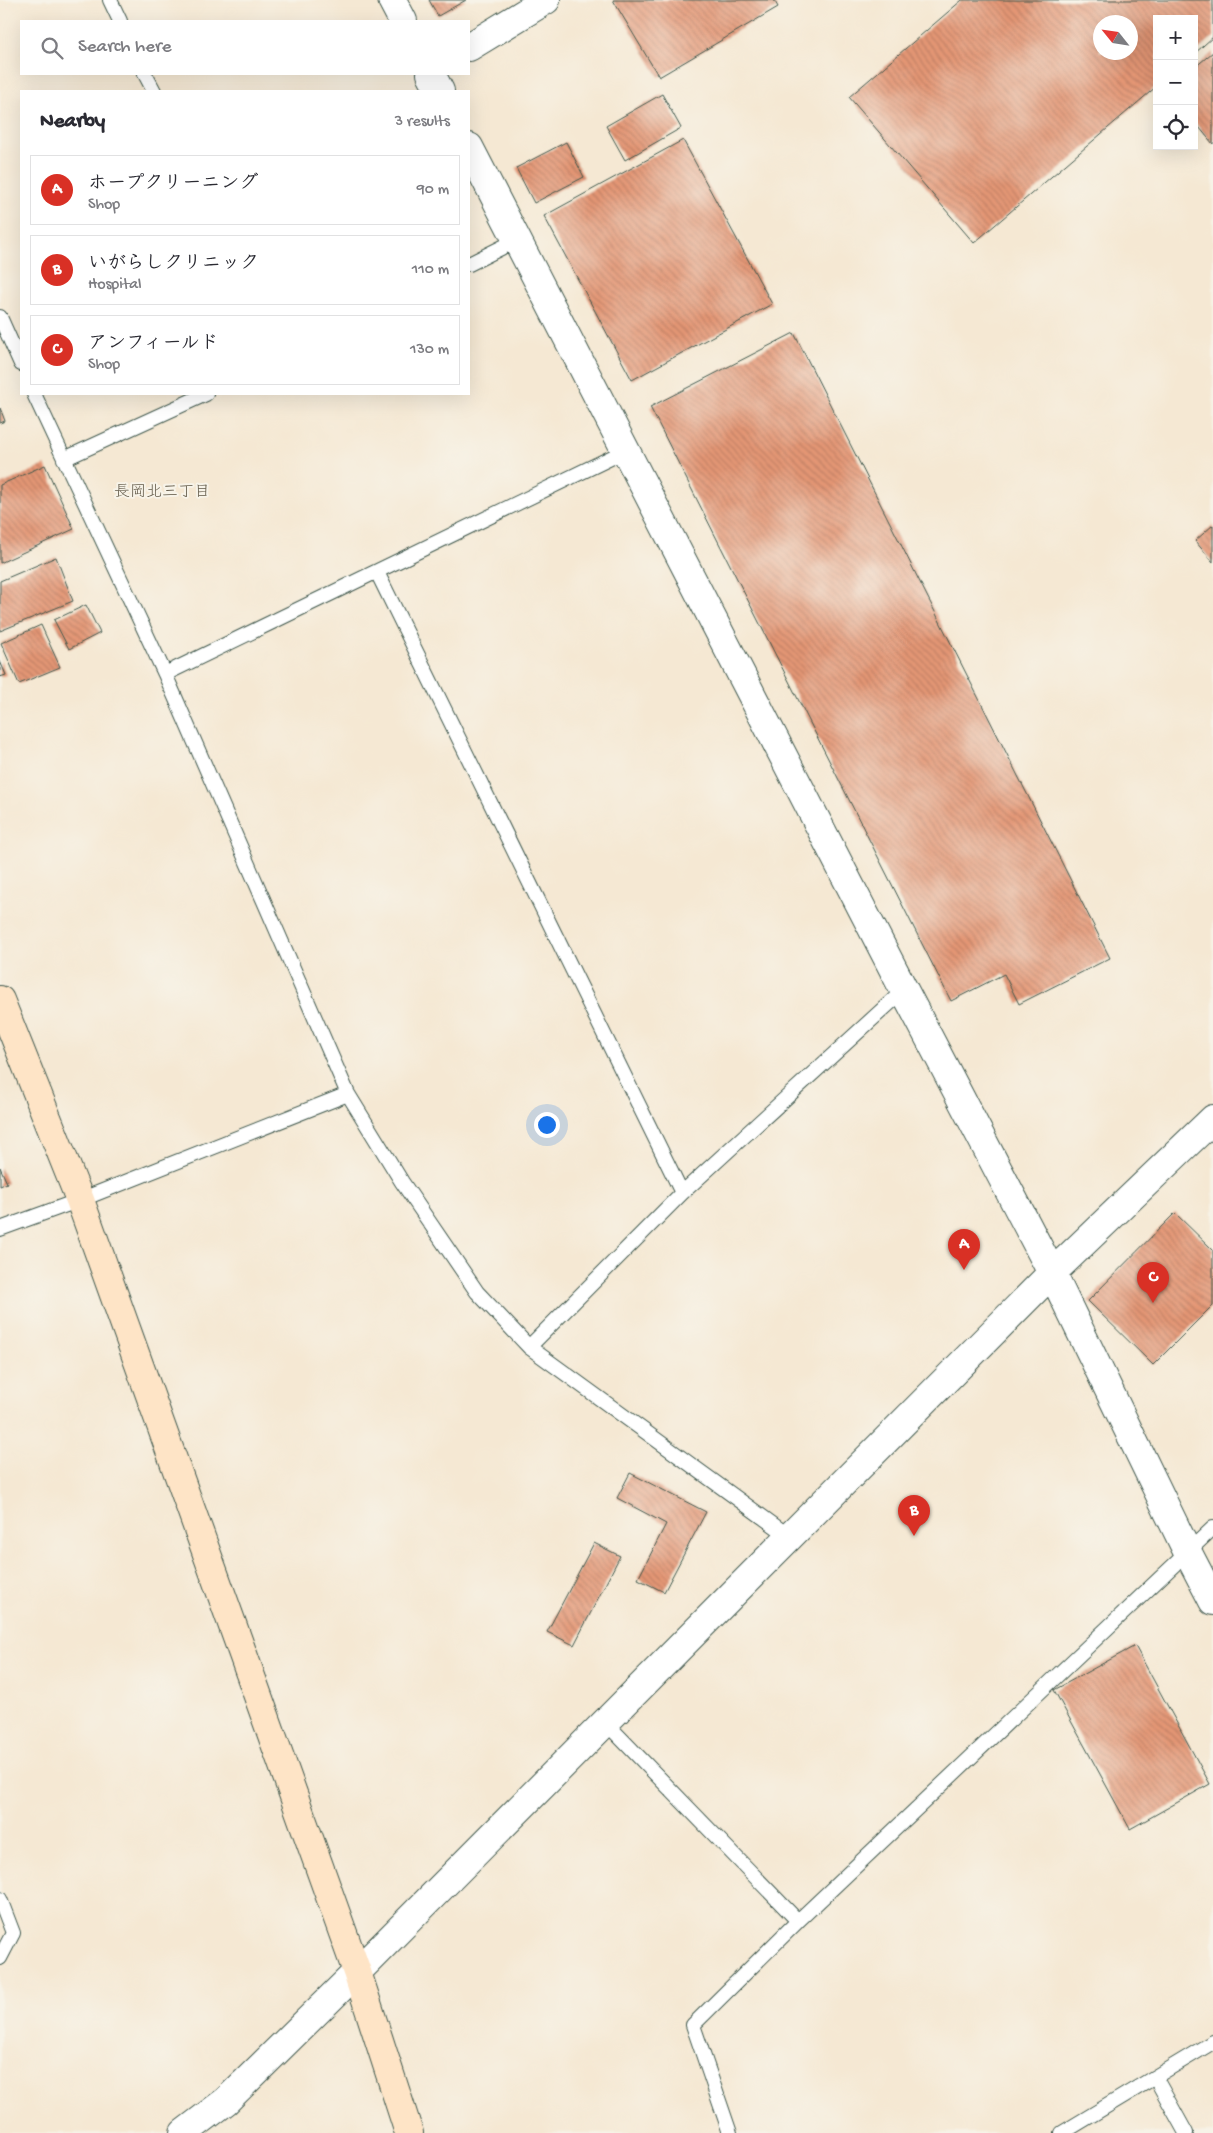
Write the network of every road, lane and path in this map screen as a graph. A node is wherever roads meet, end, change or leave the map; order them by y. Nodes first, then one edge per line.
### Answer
1 (110, 0) edge
2 (392, 0) edge
3 (546, 0) edge
4 (120, 20) edge
5 (402, 20) edge
6 (470, 46) edge
7 (146, 75) edge
8 (432, 75) edge
9 (153, 90) edge
10 (439, 90) edge
11 (470, 149) edge
12 (517, 240) junction
13 (470, 264) edge
14 (0, 317) edge
15 (20, 362) edge
16 (34, 395) edge
17 (204, 395) edge
18 (626, 450) junction
19 (64, 459) junction
20 (376, 572) junction
21 (166, 674) junction
22 (904, 990) junction
23 (0, 1000) edge
24 (348, 1094) junction
25 (1213, 1119) edge
26 (682, 1193) junction
27 (80, 1200) junction
28 (0, 1229) edge
29 (1052, 1273) junction
30 (529, 1347) junction
31 (1213, 1528) edge
32 (790, 1537) junction
33 (1188, 1552) junction
34 (1213, 1601) edge
35 (606, 1724) junction
36 (0, 1899) edge
37 (798, 1921) junction
38 (0, 1958) edge
39 (357, 1972) junction
40 (1213, 2042) edge
41 (1155, 2077) junction
42 (184, 2133) edge
43 (410, 2133) edge
44 (730, 2133) edge
45 (1062, 2133) edge
46 (1186, 2133) edge

1 - 4 lane
2 - 5 street
3 - 6 street
7 - 9 lane
8 - 10 street
11 - 12 street
12 - 13 lane
12 - 18 street
14 - 15 lane
16 - 19 lane
17 - 19 lane
18 - 20 lane
18 - 22 street
19 - 21 lane
20 - 21 lane
20 - 26 lane
21 - 24 lane
22 - 26 lane
22 - 29 street
23 - 27 street
24 - 27 lane
24 - 30 lane
25 - 29 street
26 - 30 lane
27 - 28 lane
27 - 39 street
29 - 32 street
29 - 33 street
30 - 32 lane
31 - 33 lane
32 - 35 street
33 - 34 street
33 - 37 lane
35 - 37 lane
35 - 39 street
36 - 38 lane
37 - 44 lane
39 - 42 street
39 - 43 street
40 - 41 lane
41 - 45 lane
41 - 46 lane

